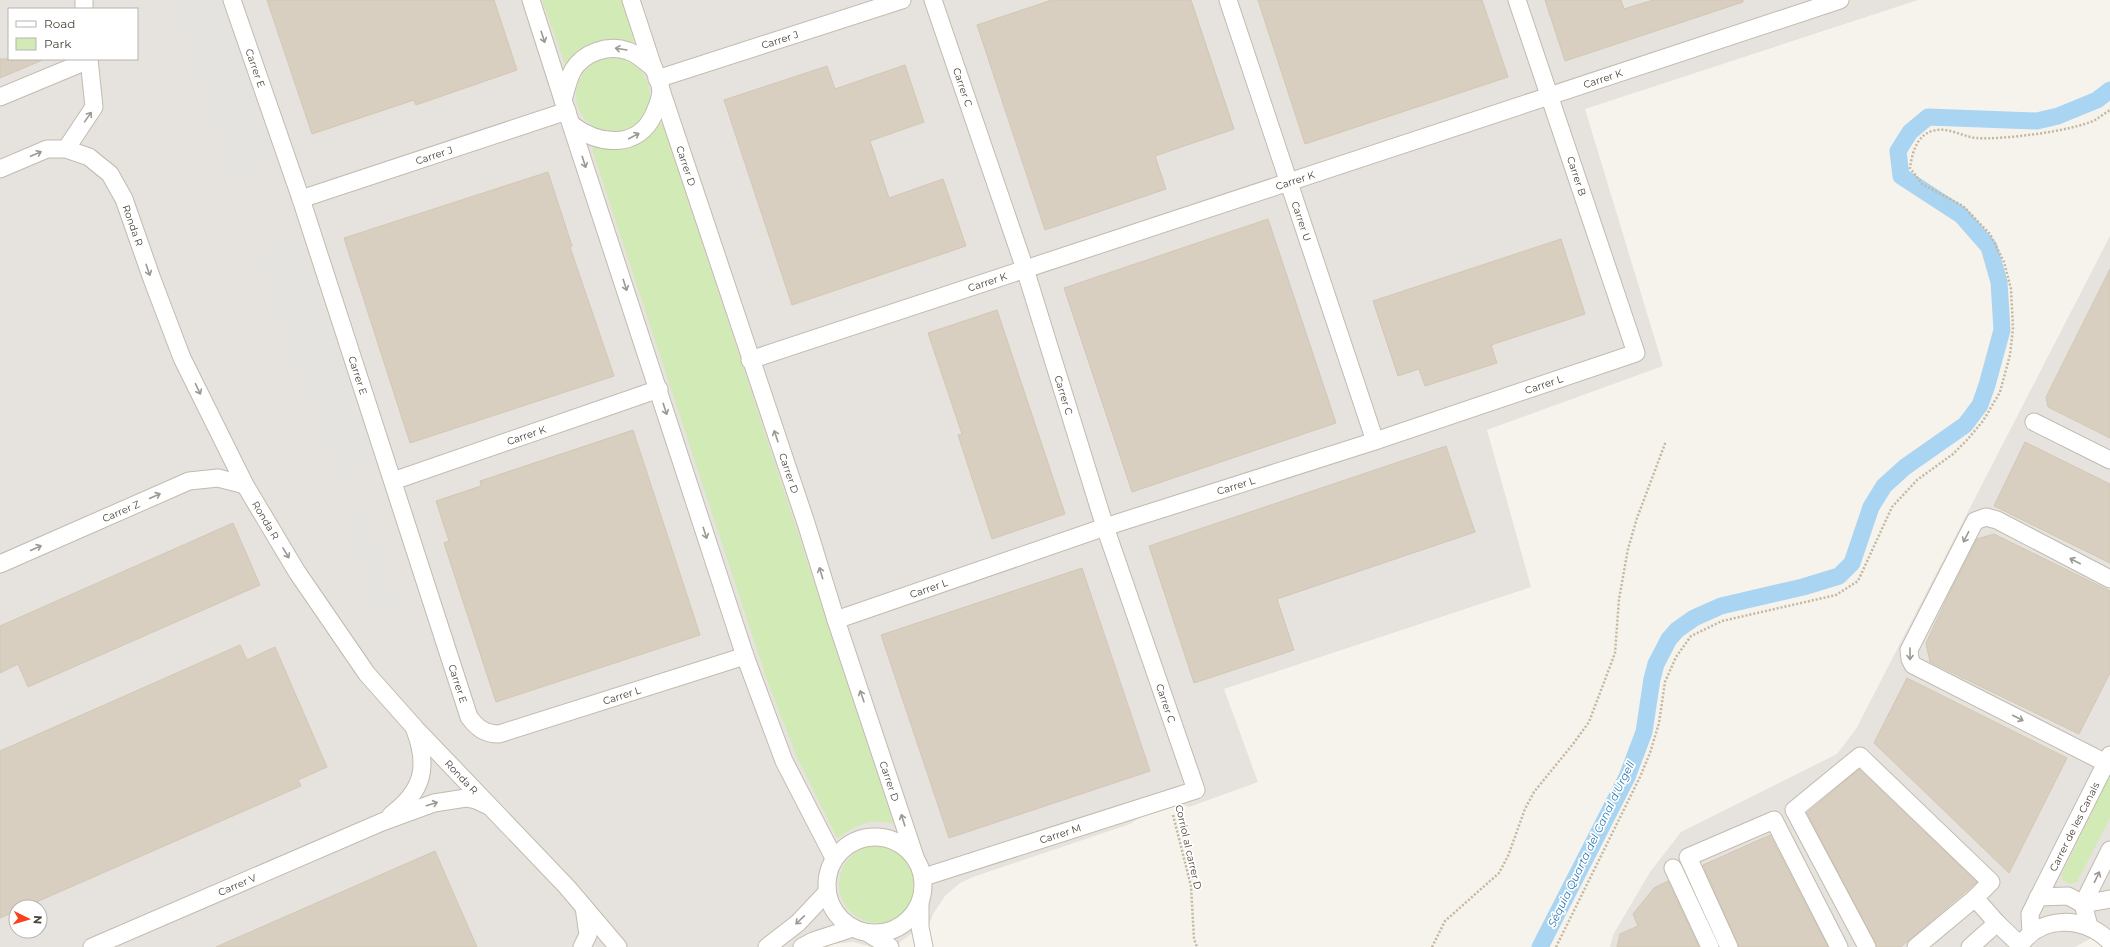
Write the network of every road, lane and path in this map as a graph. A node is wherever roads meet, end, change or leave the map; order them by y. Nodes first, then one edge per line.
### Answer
1 (232, 0) edge
2 (531, 0) edge
3 (631, 0) edge
4 (902, 0) edge
5 (933, 0) edge
6 (1228, 0) edge
7 (1517, 0) edge
8 (1840, 0) edge
9 (87, 60) edge
10 (89, 60) edge
11 (657, 80) junction
12 (1550, 96) junction
13 (0, 97) edge
14 (2110, 110) edge
15 (568, 112) junction
16 (66, 149) junction
17 (0, 169) edge
18 (1288, 182) junction
19 (301, 199) junction
20 (1024, 270) junction
21 (1636, 353) joint
22 (750, 360) junction
23 (659, 389) junction
24 (2034, 422) dead end
25 (1375, 441) junction
26 (1666, 441) dead end
27 (2110, 460) edge
28 (393, 481) junction
29 (245, 485) junction
30 (1105, 527) junction
31 (0, 564) edge
32 (2110, 579) edge
33 (836, 620) junction
34 (744, 656) junction
35 (415, 728) junction
36 (499, 734) joint
37 (2108, 759) edge
38 (1196, 790) joint
39 (1169, 798) junction
40 (493, 808) junction
41 (382, 822) junction
42 (2110, 850) edge
43 (915, 857) junction
44 (834, 858) junction
45 (1673, 868) dead end
46 (924, 877) junction
47 (827, 892) junction
48 (2038, 897) junction
49 (1975, 898) junction
50 (2110, 899) edge
51 (2083, 904) junction
52 (920, 905) junction
53 (584, 906) junction
54 (1997, 923) junction
55 (2089, 926) junction
56 (860, 930) junction
57 (2023, 942) edge
58 (2110, 942) edge
59 (92, 947) edge
60 (582, 947) edge
61 (618, 947) edge
62 (768, 947) edge
63 (802, 947) edge
64 (890, 947) edge
65 (924, 947) edge
66 (1197, 947) edge
67 (1432, 947) edge
68 (1556, 947) edge
69 (1710, 947) edge
70 (1729, 947) edge
71 (1839, 947) edge
72 (1867, 947) edge
73 (1916, 947) edge
74 (1970, 947) edge

1 - 19 street, Carrer E
2 -> 15 street
3 - 11 street, Carrer D
4 - 11 street, Carrer J
5 - 20 street, Carrer C
6 - 18 street, Carrer U
7 - 12 street, Carrer B
8 - 12 street, Carrer K
9 - 13 street
16 -> 10 street
15 -> 11 street
11 -> 15 street
11 - 22 street, Carrer D
12 - 18 street, Carrer K
12 - 21 street, Carrer B
14 - 68 path
15 - 19 street, Carrer J
15 -> 23 street
17 -> 16 street, Ronda R
16 -> 29 street, Ronda R
18 - 20 street, Carrer K
18 - 25 street, Carrer U
19 - 28 street, Carrer E
20 - 22 street, Carrer K
20 - 30 street, Carrer C
21 - 25 street, Carrer L
33 -> 22 street, Carrer D
23 - 28 street, Carrer K
23 -> 34 street
24 - 27 street
25 - 30 street, Carrer L
26 - 67 path
28 - 36 street, Carrer E
31 -> 29 street, Carrer Z
29 -> 35 street, Ronda R
30 - 33 street, Carrer L
30 - 38 street, Carrer C
32 -> 37 street
43 -> 33 street, Carrer D
34 - 36 street, Carrer L
34 - 44 street
35 - 40 street, Ronda R
35 - 41 street, Carrer V
37 - 48 street, Carrer de les Canals
38 - 39 street, Carrer M
39 - 46 street, Carrer M
39 - 66 path, Corriol al carrer D
41 -> 40 street, Carrer V
40 - 53 street, Ronda R
41 - 59 street, Carrer V
51 -> 42 street
43 - 44 street
43 - 46 street
44 - 47 street
45 - 69 street
46 - 52 street
47 - 56 street
47 -> 62 street
48 - 51 street
48 - 57 street, Carrer de les Canals
49 - 54 street
49 - 72 street
49 - 73 street
50 - 51 street
51 - 55 street
52 - 56 street
52 - 65 street
53 - 60 street
53 - 61 street, Ronda R
54 - 57 street
54 - 74 street
55 - 57 street
55 - 58 street
56 - 63 street
56 - 64 street
70 - 71 street

